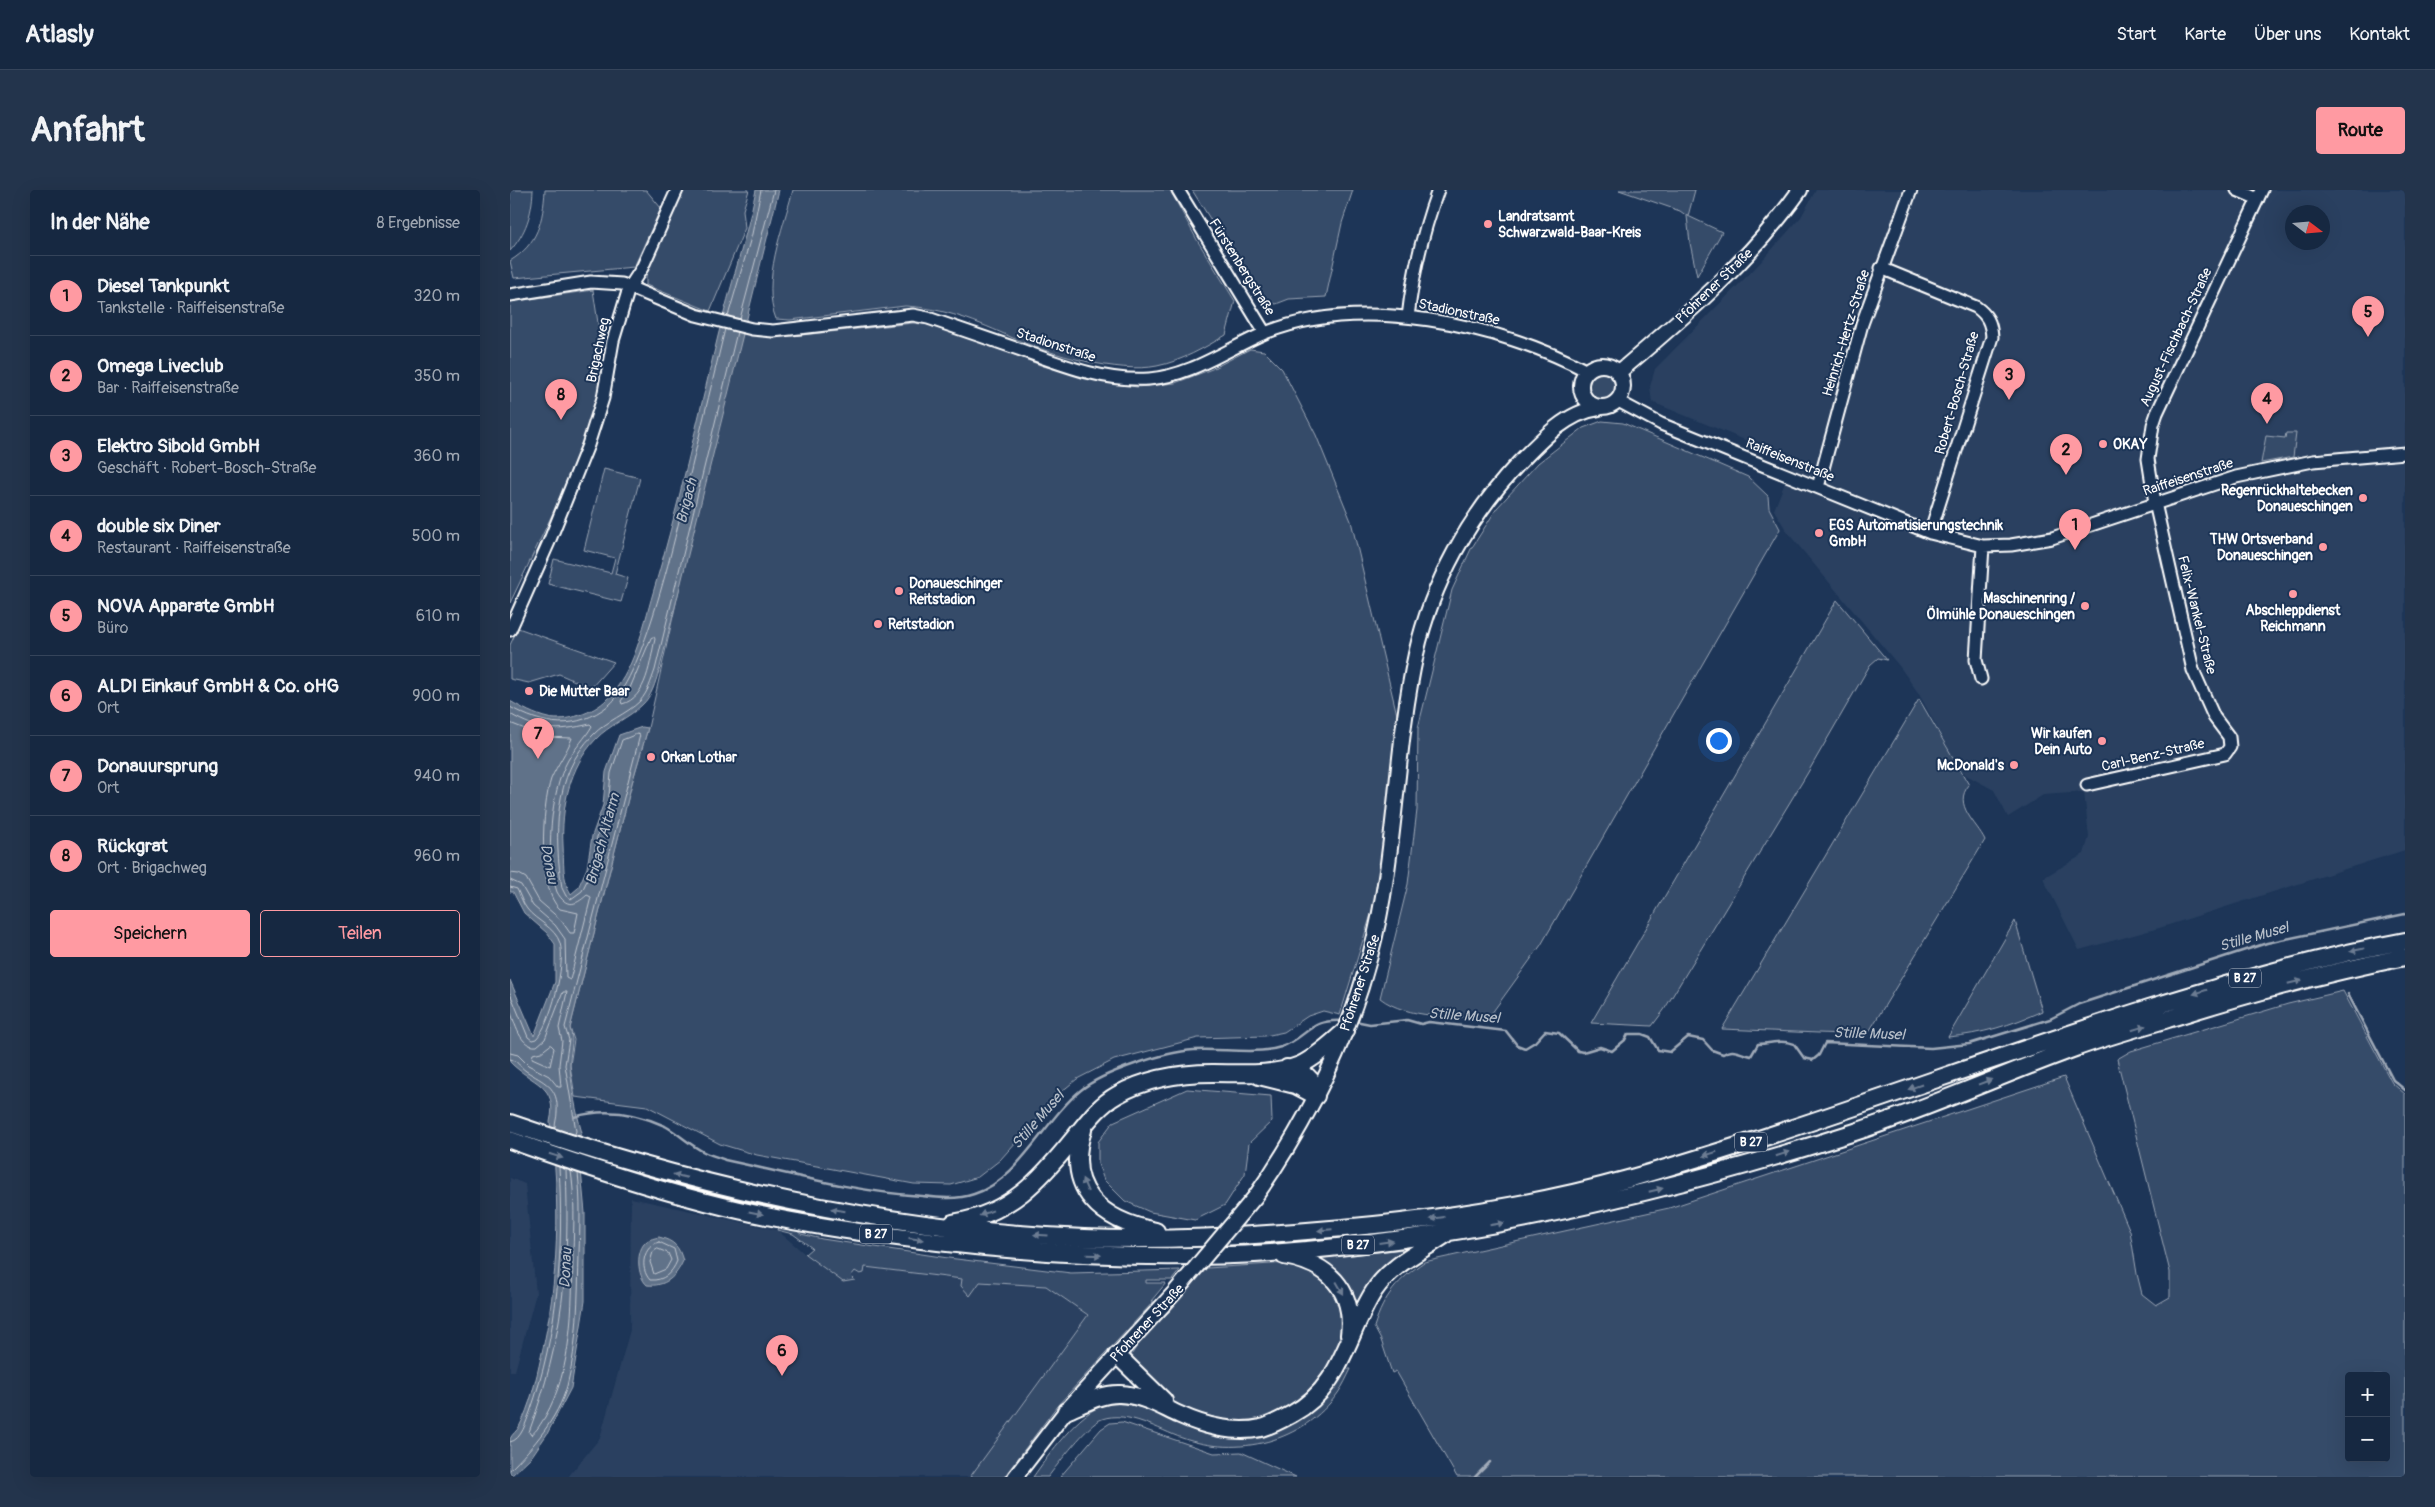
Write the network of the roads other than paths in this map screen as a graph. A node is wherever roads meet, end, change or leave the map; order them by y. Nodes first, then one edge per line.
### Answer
1 (677, 190) edge
2 (1178, 190) edge
3 (1438, 190) edge
4 (1800, 190) edge
5 (1911, 190) edge
6 (2237, 190) edge
7 (2260, 195) edge
8 (1881, 268) junction
9 (629, 288) junction
10 (510, 295) edge
11 (1408, 317) junction
12 (1265, 334) junction
13 (1587, 371) junction
14 (1618, 373) junction
15 (1580, 390) junction
16 (1618, 401) junction
17 (1599, 408) junction
18 (1558, 426) junction
19 (2405, 453) edge
20 (1818, 487) junction
21 (2155, 504) junction
22 (1930, 533) junction
23 (1983, 546) junction
24 (510, 630) edge
25 (1981, 679) dead end
26 (2225, 754) joint
27 (2087, 786) dead end
28 (2405, 941) edge
29 (2405, 957) edge
30 (1345, 1031) junction
31 (1287, 1068) junction
32 (1246, 1074) junction
33 (1316, 1096) junction
34 (510, 1124) edge
35 (1086, 1124) junction
36 (510, 1140) edge
37 (931, 1225) junction
38 (1449, 1232) junction
39 (1203, 1238) junction
40 (1268, 1253) junction
41 (1347, 1347) junction
42 (1115, 1357) junction
43 (1153, 1401) junction
44 (1066, 1411) junction
45 (1181, 1416) junction
46 (1014, 1477) edge

1 - 9 street, Brigachweg
2 - 12 street, Fürstenbergstraße
3 - 11 street
4 - 14 main road, Pfohrener Straße
5 - 8 street, Heinrich-Hertz-Straße
6 - 7 street
7 - 21 street, August-Fischbach-Straße
8 - 20 street, Heinrich-Hertz-Straße
8 - 22 street, Robert-Bosch-Straße
9 - 10 street, Stadionstraße
9 - 12 street, Stadionstraße
9 - 24 street, Brigachweg
11 - 12 street, Stadionstraße
11 - 13 street, Stadionstraße
13 - 14 main road
13 - 15 main road
14 - 16 main road
15 - 17 main road
15 - 18 main road, Pfohrener Straße
16 - 17 main road
16 - 20 street, Raiffeisenstraße
17 - 18 main road, Pfohrener Straße
18 - 30 main road, Pfohrener Straße
19 - 21 street, Raiffeisenstraße
20 - 22 street, Raiffeisenstraße
21 - 23 street, Raiffeisenstraße
21 - 26 street, Felix-Wankel-Straße
22 - 23 street, Raiffeisenstraße
23 - 25 street
26 - 27 street, Carl-Benz-Straße
28 -> 39 highway, B 27
38 -> 29 highway, B 27
30 - 31 highway
30 - 33 main road, Pfohrener Straße
31 - 32 highway
31 - 33 highway
32 - 33 highway
32 - 35 highway
33 - 42 main road, Pfohrener Straße, bridge
37 -> 34 highway, B 27
35 -> 37 highway
39 -> 35 highway
36 -> 40 highway, B 27
39 -> 37 highway, B 27
40 -> 38 highway, B 27
38 - 41 highway
40 -> 41 highway
41 - 45 highway
42 - 43 highway
42 - 44 main road, Pfohrener Straße
42 - 45 highway
43 - 44 highway
43 - 45 highway
44 - 46 main road, Pfohrener Straße

